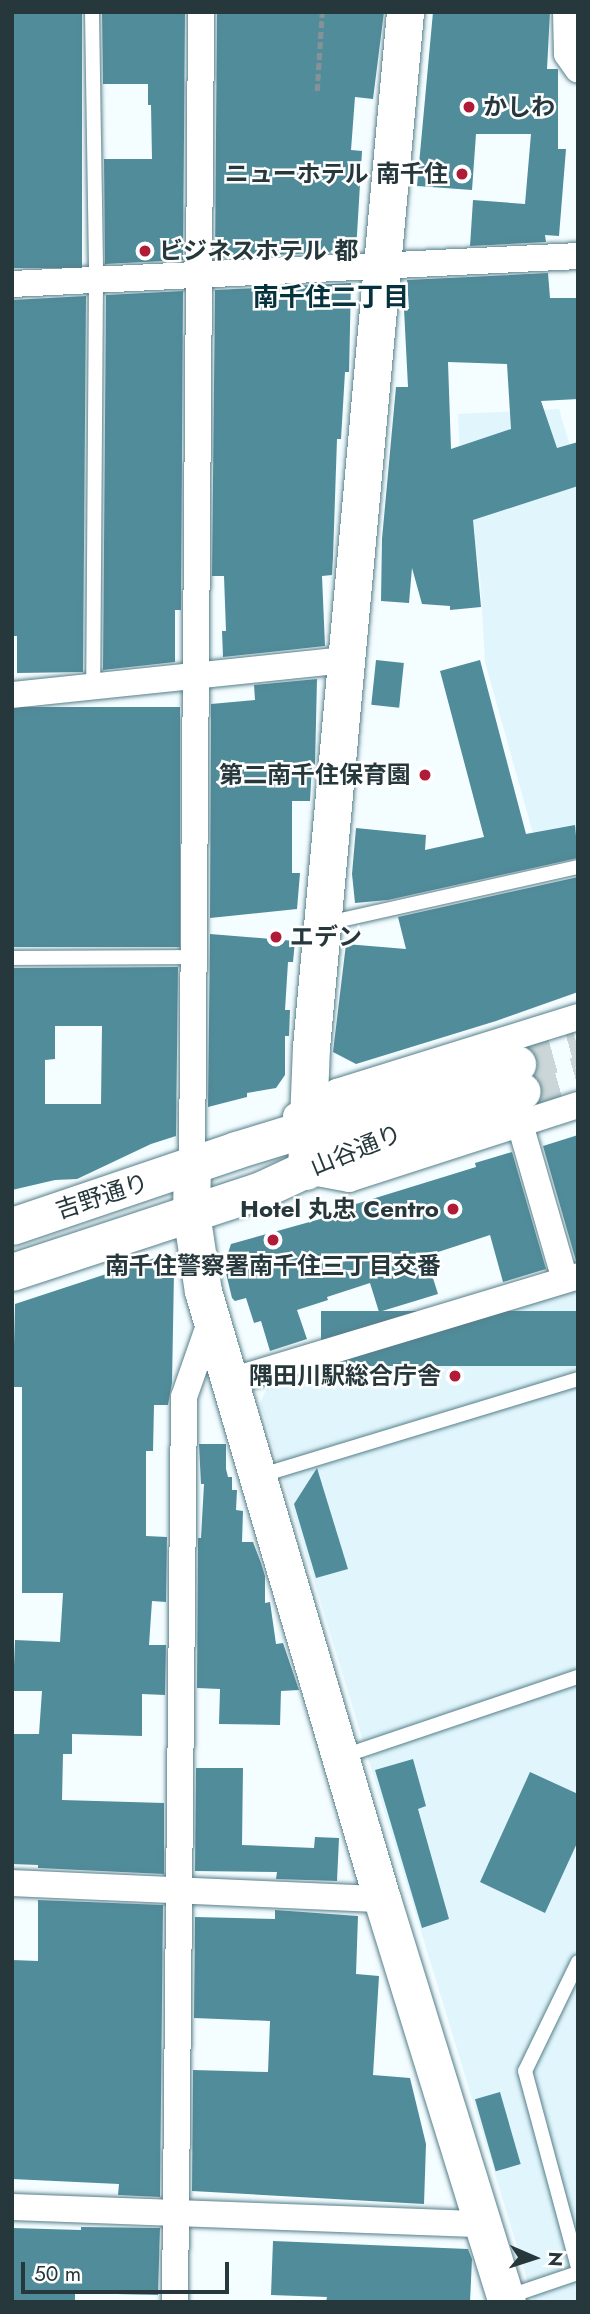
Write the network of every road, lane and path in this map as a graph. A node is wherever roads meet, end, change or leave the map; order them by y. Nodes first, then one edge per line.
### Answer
1 (93, 12) edge
2 (201, 12) edge
3 (322, 12) edge
4 (405, 12) edge
5 (566, 12) edge
6 (578, 70) edge
7 (317, 91) dead end
8 (578, 256) edge
9 (381, 265) junction
10 (201, 274) junction
11 (96, 280) junction
12 (12, 284) edge
13 (344, 660) junction
14 (196, 676) junction
15 (93, 686) junction
16 (12, 695) edge
17 (578, 867) edge
18 (322, 924) junction
19 (195, 957) junction
20 (12, 958) edge
21 (578, 1017) edge
22 (520, 1093) junction
23 (578, 1105) edge
24 (307, 1119) junction
25 (192, 1165) junction
26 (306, 1171) junction
27 (191, 1213) junction
28 (12, 1226) edge
29 (12, 1272) edge
30 (571, 1278) edge
31 (211, 1320) junction
32 (578, 1379) edge
33 (231, 1381) junction
34 (259, 1476) junction
35 (578, 1677) edge
36 (341, 1757) junction
37 (12, 1883) edge
38 (179, 1890) junction
39 (382, 1899) junction
40 (578, 1962) edge
41 (12, 2207) edge
42 (176, 2215) junction
43 (483, 2224) junction
44 (578, 2267) edge
45 (578, 2273) edge
46 (506, 2300) edge
47 (175, 2302) edge

1 - 11 lane
2 - 10 street
3 - 7 path
4 - 9 street
5 - 6 street
8 - 9 street
9 - 10 street
9 - 13 street
10 - 11 street
10 - 14 street
11 - 12 street
11 - 15 lane
13 - 14 street
13 - 18 street
14 - 15 street
14 - 19 street
15 - 16 street
17 - 18 lane
18 - 24 street
19 - 20 lane
19 - 25 street
21 - 24 street
22 - 23 street
22 - 24 street, 山谷通り
22 - 26 street, 山谷通り
22 - 30 street
24 - 25 street, 山谷通り
24 - 26 street
25 - 27 street
25 - 28 street, 吉野通り
26 - 27 street, 山谷通り
27 - 29 street, 吉野通り
27 - 31 street
30 - 33 street
31 - 33 street
31 - 38 street
32 - 34 lane
33 - 34 street
34 - 36 street
35 - 36 lane
36 - 39 street
37 - 38 street
38 - 39 street
38 - 42 street
39 - 43 street
40 - 44 lane
41 - 42 street
42 - 43 street
42 - 47 street
43 - 46 street
45 - 46 lane

